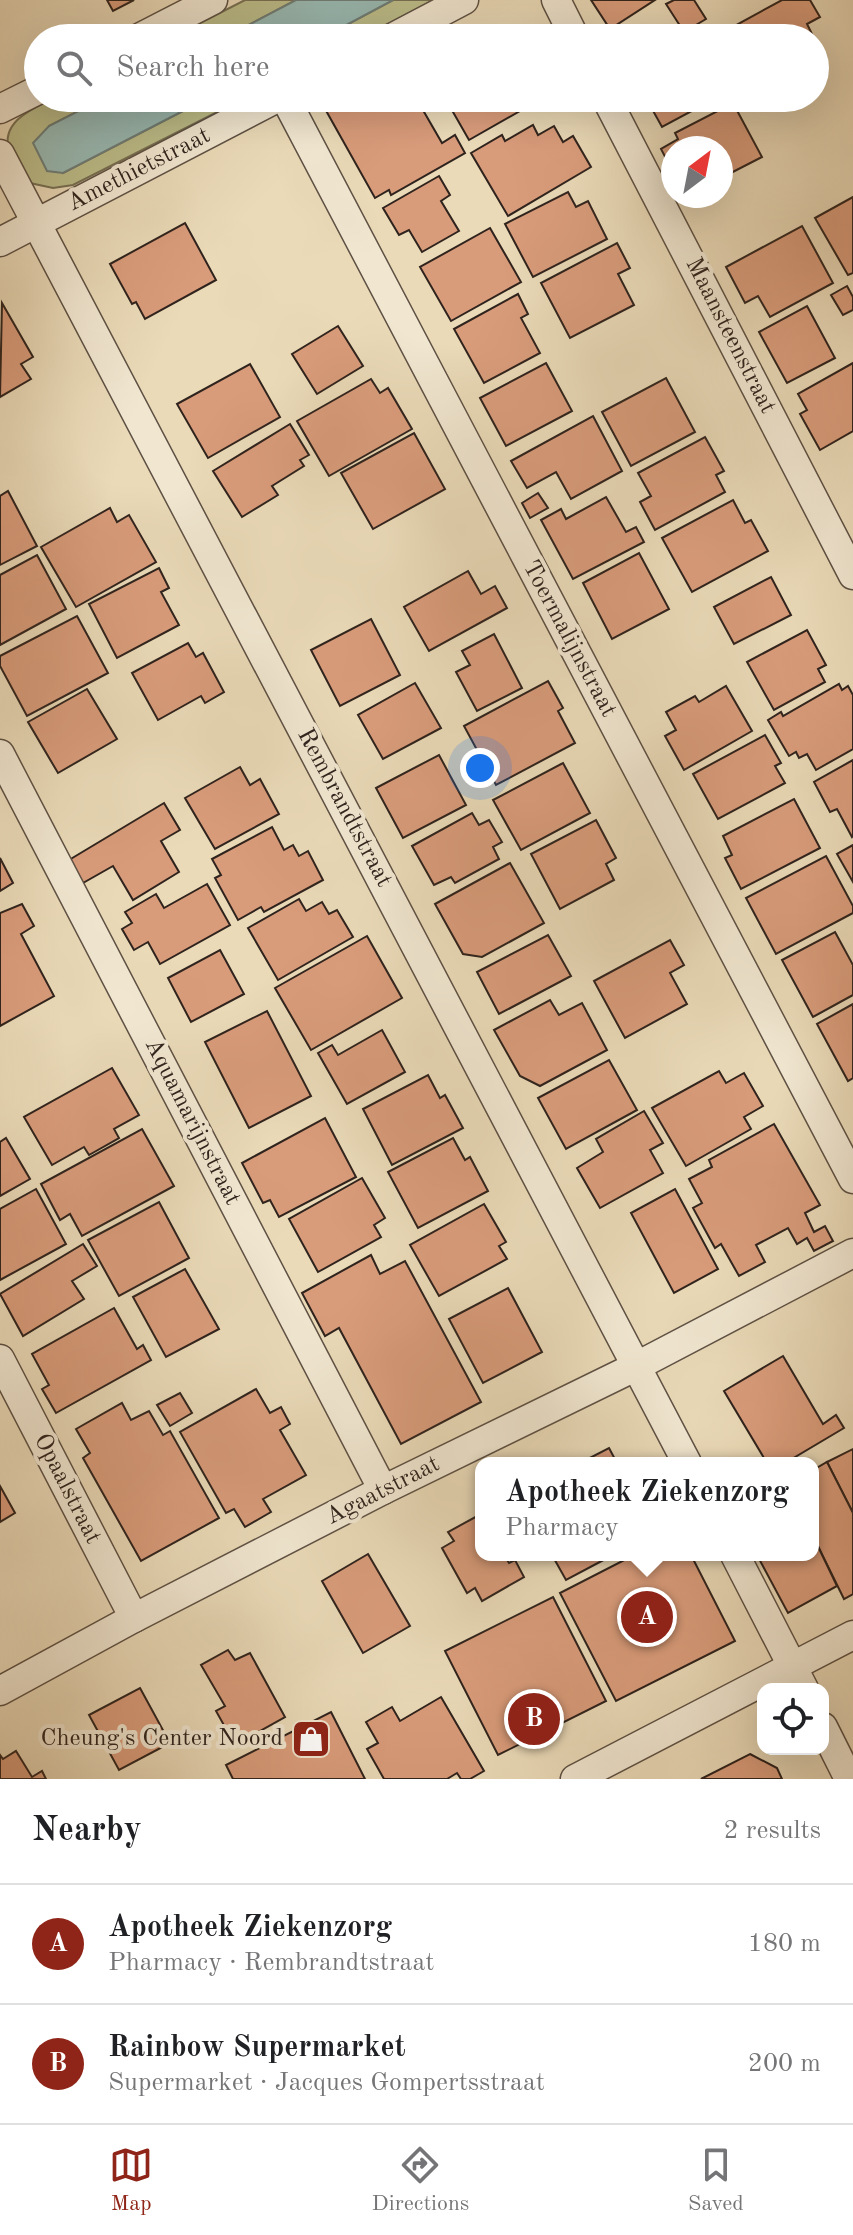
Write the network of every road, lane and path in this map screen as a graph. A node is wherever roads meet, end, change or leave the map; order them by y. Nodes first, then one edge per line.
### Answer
1 (213, 0) edge
2 (464, 0) edge
3 (556, 0) edge
4 (166, 24) edge
5 (419, 24) edge
6 (568, 24) edge
7 (24, 97) edge
8 (0, 109) edge
9 (250, 112) edge
10 (292, 112) edge
11 (613, 112) edge
12 (0, 154) edge
13 (37, 222) junction
14 (0, 242) edge
15 (853, 575) edge
16 (0, 754) edge
17 (853, 1179) edge
18 (853, 1253) edge
19 (0, 1359) edge
20 (637, 1366) junction
21 (684, 1457) edge
22 (383, 1490) junction
23 (738, 1561) edge
24 (134, 1618) junction
25 (853, 1635) edge
26 (798, 1678) edge
27 (0, 1691) edge
28 (829, 1739) edge
29 (575, 1779) edge
30 (849, 1779) edge

1 - 4 street
2 - 5 street
3 - 6 street
7 - 8 street
9 - 13 street, Amethietstraat
10 - 17 street, Toermalijnstraat
11 - 15 street, Maansteenstraat
12 - 13 street, Rembrandtstraat
13 - 14 street, Amethietstraat
13 - 20 street, Rembrandtstraat
16 - 22 street, Aquamarijnstraat
18 - 20 street, Agaatstraat
19 - 24 street, Opaalstraat
20 - 21 street, Rembrandtstraat
20 - 22 street, Agaatstraat
22 - 24 street, Agaatstraat
23 - 26 street
24 - 27 street, Agaatstraat
25 - 26 street
26 - 29 street
28 - 30 street

